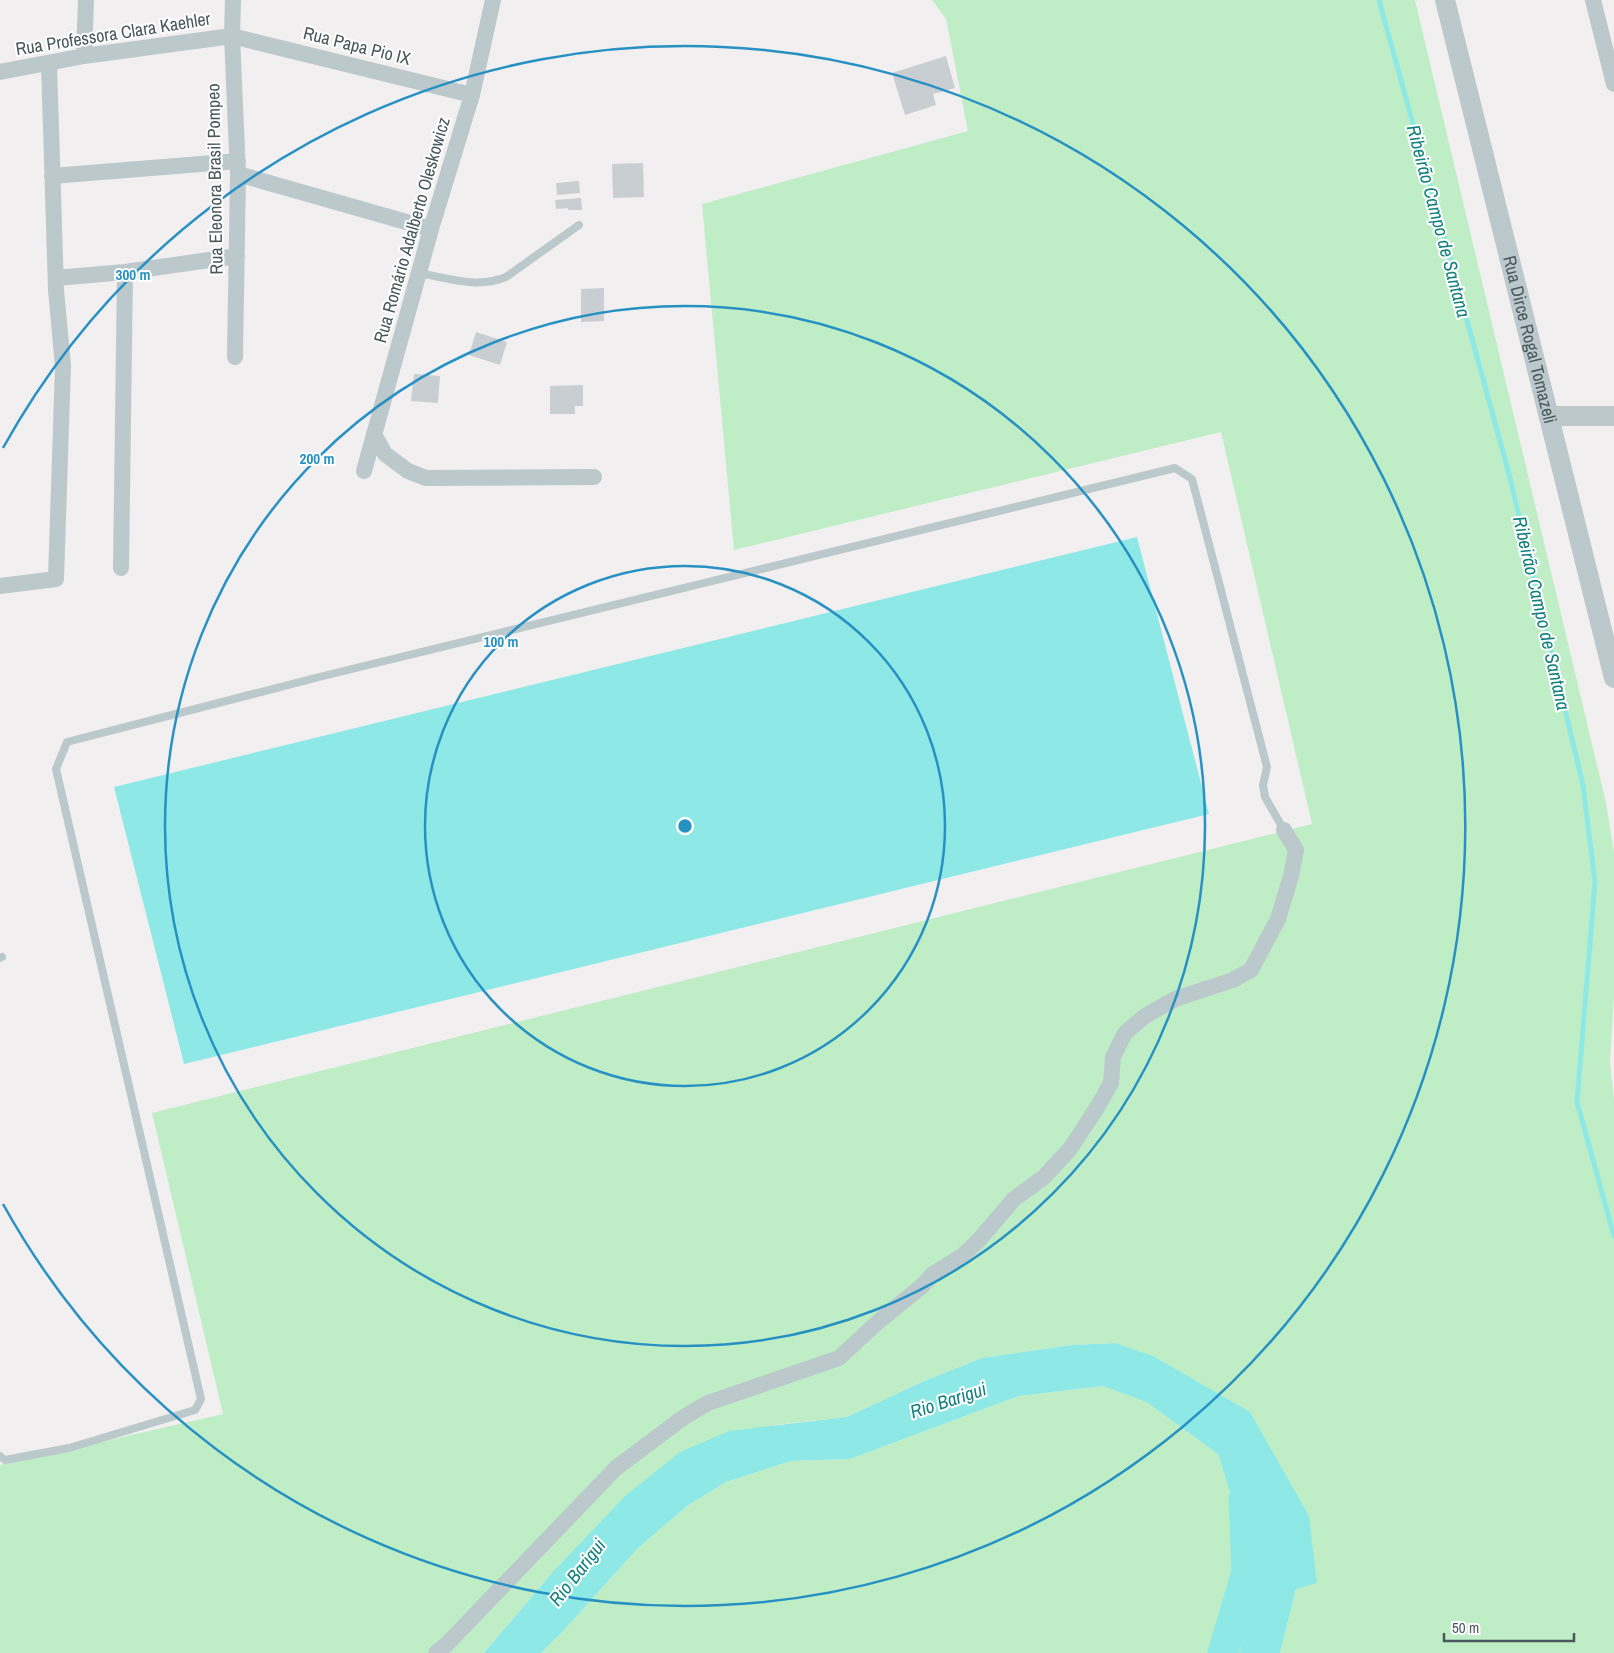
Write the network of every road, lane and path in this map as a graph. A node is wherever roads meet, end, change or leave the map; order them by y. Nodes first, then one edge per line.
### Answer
1 (86, 0) edge
2 (233, 0) edge
3 (494, 0) edge
4 (1445, 0) edge
5 (1593, 0) edge
6 (232, 36) junction
7 (84, 56) junction
8 (49, 64) junction
9 (0, 72) edge
10 (1613, 78) edge
11 (472, 95) junction
12 (238, 168) junction
13 (52, 176) junction
14 (579, 225) dead end
15 (432, 229) junction
16 (237, 256) junction
17 (125, 272) junction
18 (420, 273) junction
19 (56, 278) junction
20 (235, 358) dead end
21 (1549, 416) junction
22 (1614, 416) edge
23 (374, 434) junction
24 (364, 471) dead end
25 (594, 477) dead end
26 (121, 568) dead end
27 (0, 586) edge
28 (1614, 678) edge
29 (1284, 830) joint
30 (0, 1456) edge
31 (436, 1653) edge

1 - 7 street
2 - 6 street, Rua Eleonora Brasil Pompeo
3 - 11 street, Rua Romário Adalberto Oleskowicz
4 - 21 street, Rua Dirce Rogal Tomazeli
5 - 10 street
6 - 7 street, Rua Professora Clara Kaehler
6 - 11 street, Rua Papa Pio IX
6 - 12 street, Rua Eleonora Brasil Pompeo
7 - 8 street, Rua Professora Clara Kaehler
8 - 9 street, Rua Professora Clara Kaehler
8 - 13 street
11 - 15 street, Rua Romário Adalberto Oleskowicz
12 - 13 street
12 - 15 street
12 - 16 street, Rua Eleonora Brasil Pompeo
13 - 19 street
14 - 18 lane
15 - 18 street, Rua Romário Adalberto Oleskowicz
16 - 17 street
16 - 20 street, Rua Eleonora Brasil Pompeo
17 - 19 street
17 - 26 street
18 - 23 street, Rua Romário Adalberto Oleskowicz
19 - 27 street
21 - 22 street
21 - 28 street, Rua Dirce Rogal Tomazeli
23 - 24 street, Rua Romário Adalberto Oleskowicz
23 - 25 street
29 - 30 lane
29 - 31 street

